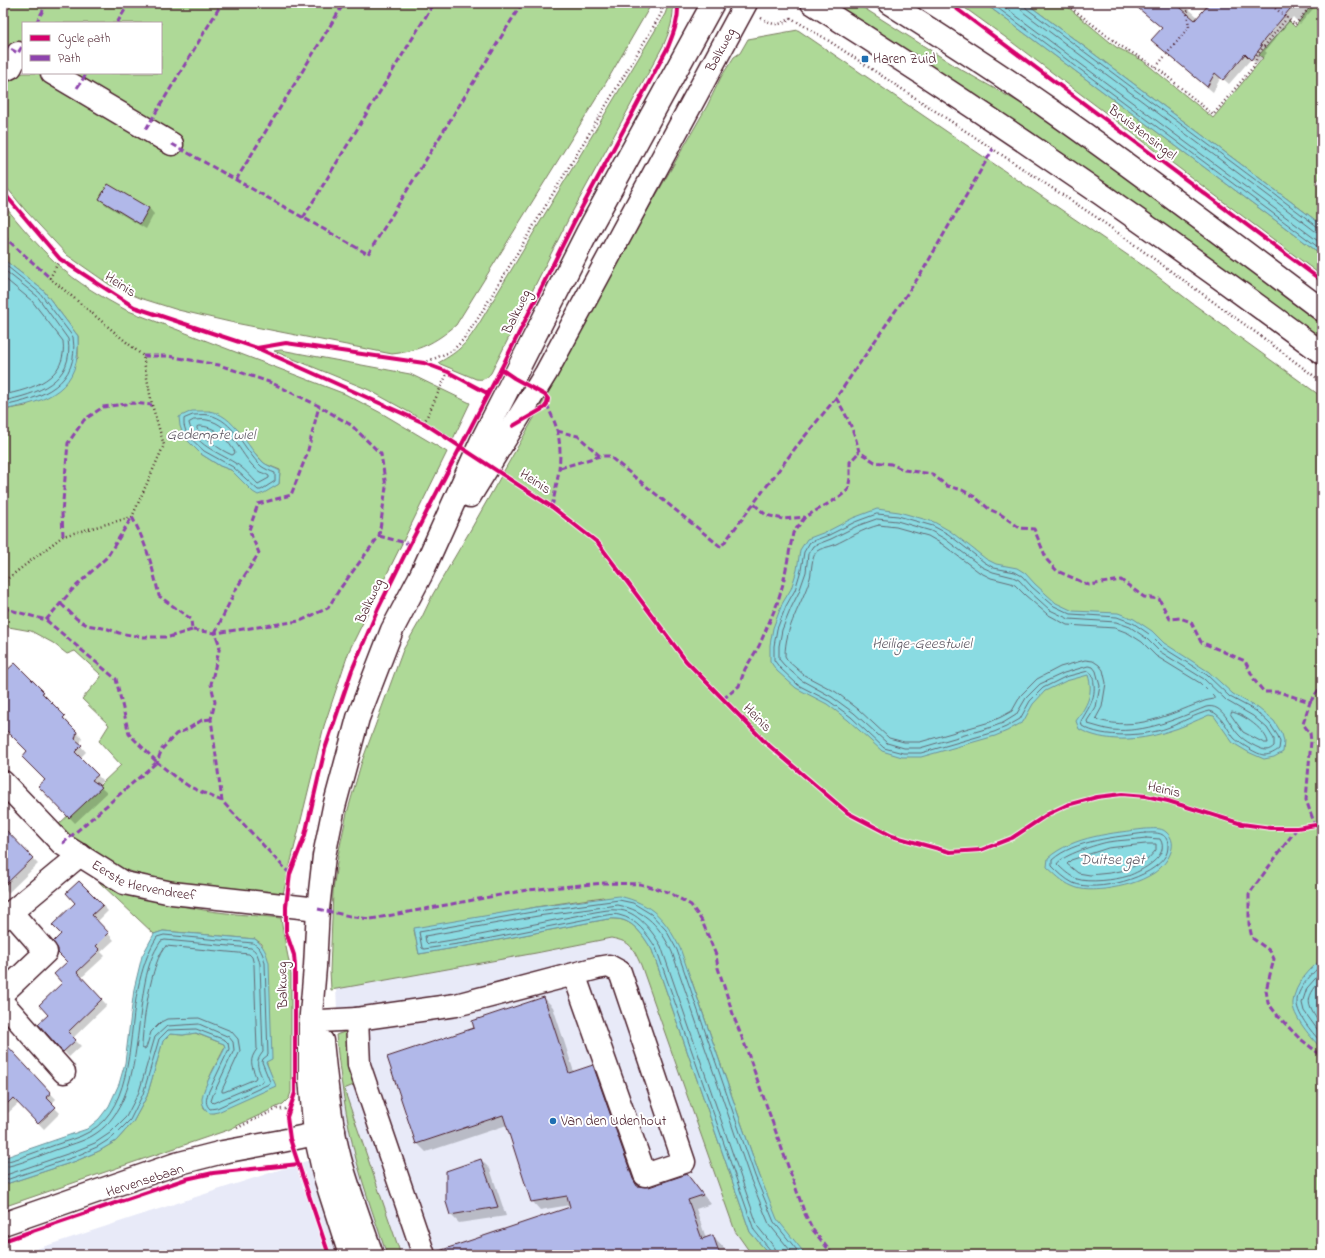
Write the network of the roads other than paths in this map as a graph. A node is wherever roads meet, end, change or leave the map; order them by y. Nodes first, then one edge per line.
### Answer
1 (713, 3) edge
2 (812, 3) edge
3 (889, 3) edge
4 (745, 5) edge
5 (22, 55) edge
6 (3, 71) edge
7 (54, 74) edge
8 (172, 144) dead end
9 (1322, 310) edge
10 (1322, 353) edge
11 (421, 575) junction
12 (3, 782) edge
13 (80, 855) junction
14 (318, 909) junction
15 (7, 916) edge
16 (315, 967) junction
17 (574, 974) junction
18 (3, 993) edge
19 (3, 1003) edge
20 (357, 1019) junction
21 (320, 1020) junction
22 (64, 1072) dead end
23 (325, 1132) junction
24 (3, 1224) edge
25 (350, 1255) edge
26 (372, 1255) edge
27 (424, 1255) edge

1 - 11 street, Balkweg
2 - 10 street
3 - 9 street
4 - 11 street, Balkweg
5 - 6 street
7 - 8 street
11 - 14 street, Balkweg
12 - 13 street, Eerste Hervendreef
13 - 14 street, Eerste Hervendreef
13 - 15 street
14 - 16 street, Balkweg
15 - 18 street
16 - 21 street, Balkweg
16 - 23 street, Balkweg
17 - 17 street
17 - 20 street
19 - 22 street
20 - 21 street
20 - 27 street
21 - 23 street, Balkweg
23 - 24 street, Hervensebaan
23 - 25 street, Balkweg
23 - 26 street, Balkweg

